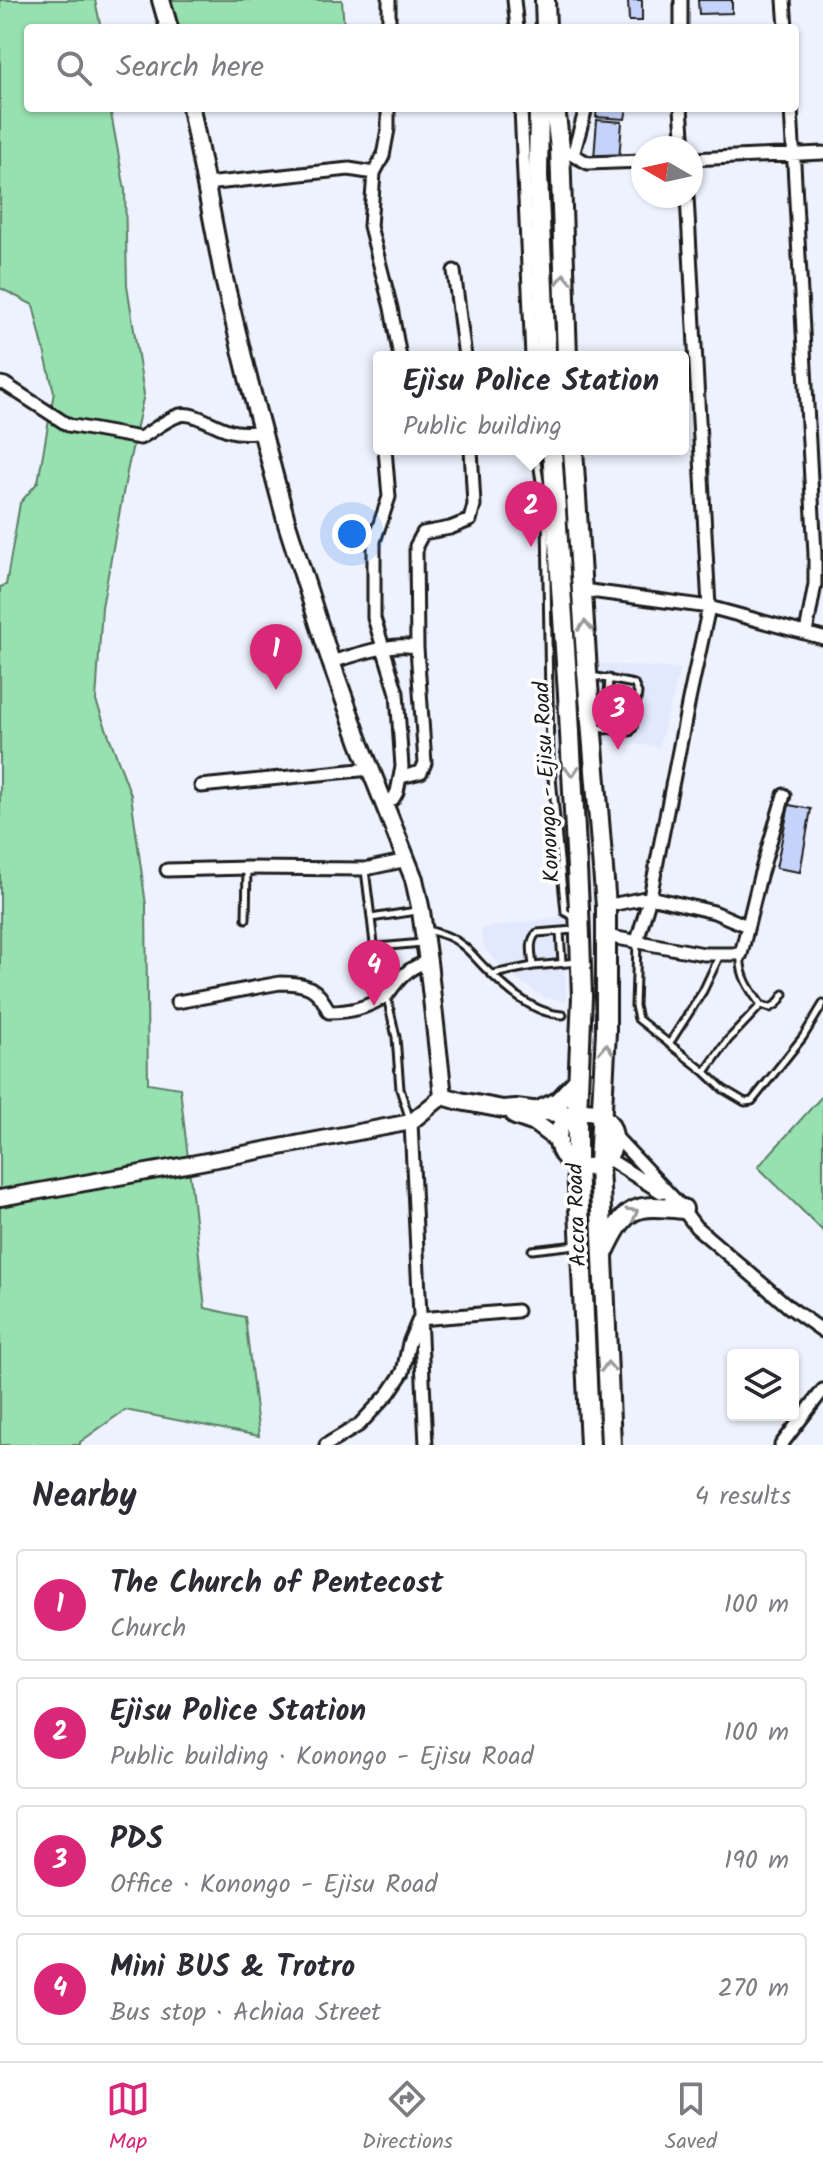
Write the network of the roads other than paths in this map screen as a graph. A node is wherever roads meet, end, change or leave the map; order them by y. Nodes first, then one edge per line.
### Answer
1 (161, 0) edge
2 (389, 0) edge
3 (514, 0) edge
4 (545, 0) edge
5 (681, 0) edge
6 (784, 0) edge
7 (168, 24) edge
8 (389, 24) edge
9 (517, 24) edge
10 (546, 24) edge
11 (681, 24) edge
12 (786, 24) edge
13 (192, 112) edge
14 (388, 112) edge
15 (521, 112) edge
16 (539, 112) edge
17 (556, 112) edge
18 (584, 112) edge
19 (681, 112) edge
20 (791, 112) edge
21 (683, 136) edge
22 (566, 151) junction
23 (823, 153) edge
24 (794, 154) junction
25 (703, 158) edge
26 (631, 161) edge
27 (374, 173) junction
28 (206, 184) junction
29 (688, 208) edge
30 (454, 271) dead end
31 (399, 351) edge
32 (464, 351) edge
33 (532, 351) edge
34 (546, 351) edge
35 (567, 351) edge
36 (0, 383) edge
37 (262, 432) junction
38 (386, 455) edge
39 (471, 455) edge
40 (536, 455) edge
41 (552, 455) edge
42 (573, 455) edge
43 (551, 519) junction
44 (583, 590) junction
45 (709, 607) junction
46 (806, 633) junction
47 (823, 638) edge
48 (384, 648) junction
49 (417, 648) junction
50 (331, 662) junction
51 (587, 675) junction
52 (609, 678) junction
53 (599, 728) junction
54 (370, 769) junction
55 (401, 777) junction
56 (201, 786) dead end
57 (784, 795) dead end
58 (383, 805) junction
59 (407, 860) junction
60 (247, 868) junction
61 (365, 869) junction
62 (167, 870) dead end
63 (650, 897) junction
64 (606, 906) junction
65 (421, 911) junction
66 (371, 918) junction
67 (246, 919) dead end
68 (747, 926) junction
69 (573, 927) junction
70 (424, 936) junction
71 (606, 936) junction
72 (637, 941) junction
73 (741, 954) junction
74 (720, 955) junction
75 (428, 962) junction
76 (571, 962) junction
77 (533, 966) junction
78 (492, 974) junction
79 (607, 983) joint
80 (784, 994) dead end
81 (386, 996) junction
82 (177, 1002) dead end
83 (823, 1004) edge
84 (761, 1005) junction
85 (563, 1015) dead end
86 (669, 1044) junction
87 (705, 1072) junction
88 (578, 1081) junction
89 (443, 1096) junction
90 (503, 1109) junction
91 (536, 1112) junction
92 (574, 1114) junction
93 (601, 1115) junction
94 (411, 1122) junction
95 (614, 1135) junction
96 (559, 1141) junction
97 (603, 1161) junction
98 (577, 1165) junction
99 (0, 1198) edge
100 (681, 1206) junction
101 (581, 1245) junction
102 (532, 1250) dead end
103 (603, 1254) junction
104 (517, 1311) dead end
105 (419, 1319) junction
106 (823, 1331) edge
107 (823, 1390) edge
108 (326, 1445) edge
109 (426, 1445) edge
110 (590, 1445) edge
111 (611, 1445) edge
112 (781, 1445) edge

1 - 7 main road
2 - 8 street
3 - 9 street
4 - 10 highway
5 - 11 street
6 - 12 street
13 - 28 main road
14 - 27 street
15 - 33 street
16 - 34 highway
17 - 22 highway
18 - 22 street
19 - 21 street
20 - 24 street
22 - 26 street
35 -> 22 highway
23 - 24 street
24 - 25 street
24 - 46 street
27 - 28 street
27 - 31 street
28 - 37 main road
29 - 45 street
30 - 32 street
36 - 37 street
37 - 50 main road
38 - 48 street
39 - 49 street
40 - 43 lane
41 - 43 highway, Konongo - Ejisu Road
42 - 44 highway, Konongo - Ejisu Road
43 - 69 highway, Konongo - Ejisu Road
44 - 45 street
51 -> 44 highway, Konongo - Ejisu Road
45 - 46 street
45 - 63 street
46 - 47 street
48 - 49 street
48 - 50 street
48 - 55 street
49 - 55 street
50 - 54 main road
51 - 52 lane
51 - 53 highway, Konongo - Ejisu Road
52 - 53 lane
52 - 53 lane
53 - 64 highway, Konongo - Ejisu Road
54 - 56 street
54 - 58 main road
55 - 58 street
57 - 68 street
58 - 59 main road
59 - 61 street
59 - 65 main road
60 - 61 street
60 - 62 street
60 - 67 lane
61 - 66 lane
63 - 64 street
63 - 68 street
63 - 72 street
64 - 71 highway, Konongo - Ejisu Road
65 - 66 lane
65 - 70 main road
66 - 70 lane
68 - 73 street
69 - 76 highway, Konongo - Ejisu Road
69 - 77 lane
70 - 75 main road
70 - 78 lane
71 - 72 street
71 - 79 highway, Konongo - Ejisu Road
72 - 74 street
72 - 86 lane
73 - 74 street
73 - 84 lane
74 - 86 lane
75 - 81 street
75 - 89 main road
76 - 77 lane
76 - 88 highway, Konongo - Ejisu Road
77 - 78 lane
78 - 85 lane
93 -> 79 highway, Accra Road
80 - 84 lane
81 - 82 street
81 - 94 lane
83 - 87 lane
84 - 87 lane
86 - 87 lane
88 - 91 highway
88 - 92 highway, Konongo - Ejisu Road
89 - 90 main road
89 - 94 street
90 - 91 main road
90 - 96 main road
91 - 92 main road
92 - 93 main road
92 - 96 main road, Konongo - Ejisu Road
92 - 98 highway, Konongo - Ejisu Road
93 - 95 main road
93 - 97 highway, Accra Road
94 - 99 street
94 - 105 street
95 - 97 main road
95 - 100 street
96 - 98 main road
97 - 98 main road
97 - 100 street
97 - 103 highway, Accra Road
98 - 101 highway, Konongo - Ejisu Road
103 -> 100 highway
100 - 106 street
101 - 102 lane
101 - 110 highway, Konongo - Ejisu Road
111 -> 103 highway, Accra Road
104 - 105 street
105 - 108 street
105 - 109 street
107 - 112 street

